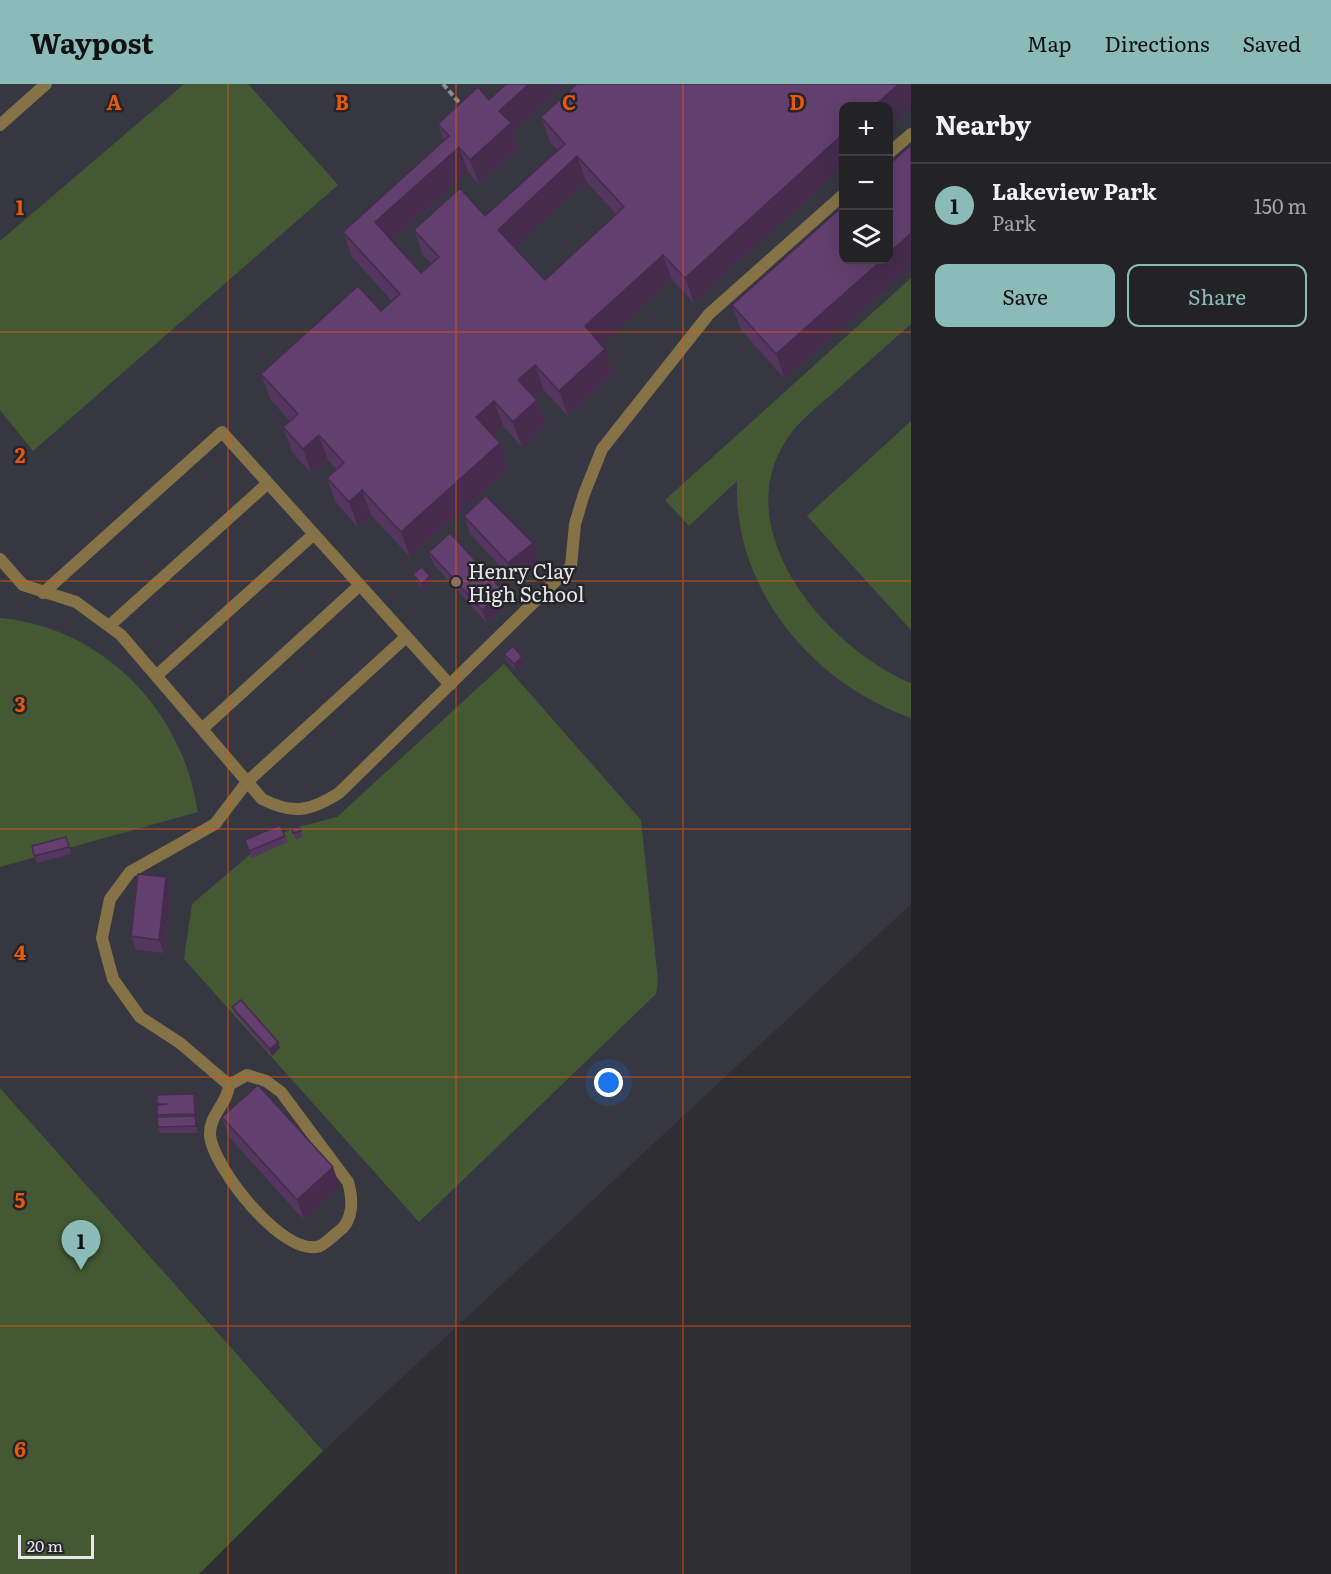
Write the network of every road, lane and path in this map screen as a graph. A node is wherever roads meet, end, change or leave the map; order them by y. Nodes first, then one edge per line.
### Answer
1 (46, 84) edge
2 (443, 84) edge
3 (470, 114) edge
4 (0, 125) edge
5 (911, 134) edge
6 (893, 150) edge
7 (839, 198) edge
8 (268, 483) junction
9 (314, 534) junction
10 (0, 559) edge
11 (360, 585) junction
12 (43, 593) junction
13 (109, 626) junction
14 (406, 637) junction
15 (156, 676) junction
16 (450, 685) junction
17 (202, 729) junction
18 (247, 782) junction
19 (230, 1085) junction

1 - 4 lane
2 - 3 path
5 - 6 lane
7 - 16 lane
8 - 9 lane
8 - 12 lane
8 - 13 lane
9 - 11 lane
9 - 15 lane
10 - 12 lane
11 - 14 lane
11 - 17 lane
12 - 13 lane
13 - 15 lane
14 - 16 lane
14 - 18 lane
15 - 17 lane
16 - 18 lane
17 - 18 lane
18 - 19 lane
19 - 19 lane

